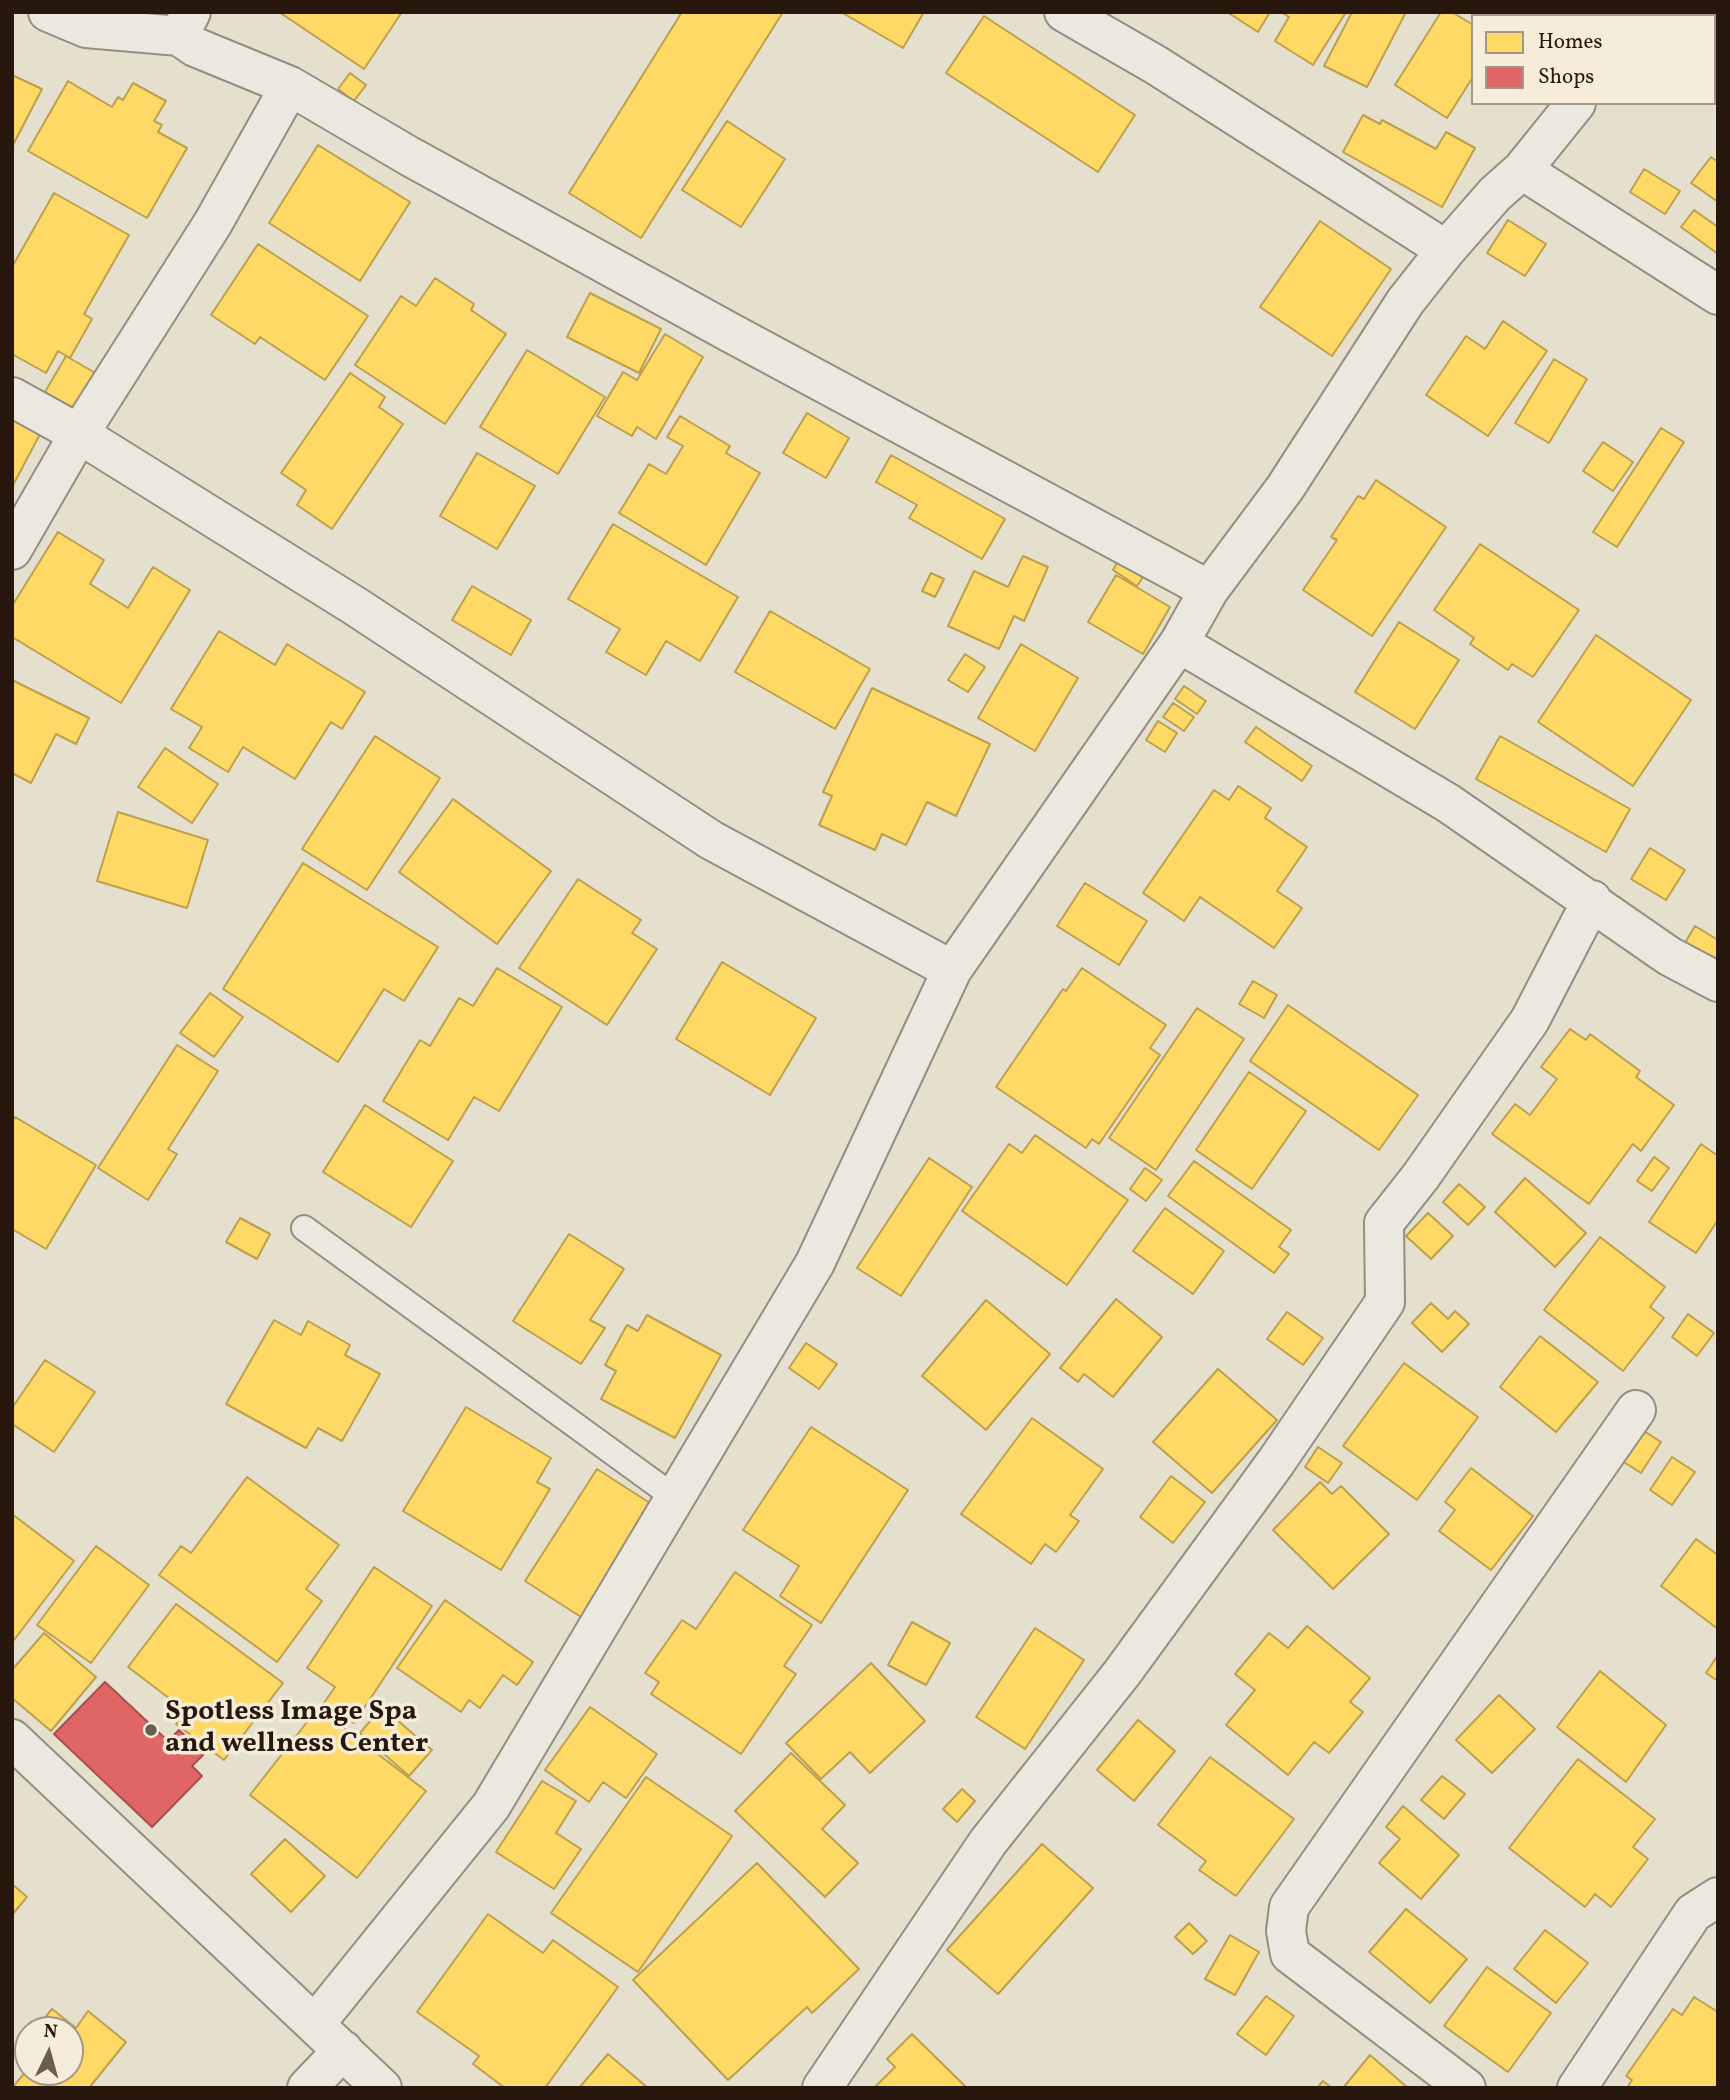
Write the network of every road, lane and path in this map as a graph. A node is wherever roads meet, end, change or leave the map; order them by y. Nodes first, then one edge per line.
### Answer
1 (48, 12) edge
2 (1064, 12) edge
3 (185, 24) edge
4 (290, 86) junction
5 (1574, 105) edge
6 (1522, 170) junction
7 (1446, 250) junction
8 (1718, 295) edge
9 (12, 397) edge
10 (79, 434) junction
11 (12, 550) edge
12 (1209, 590) junction
13 (1179, 643) junction
14 (1592, 900) junction
15 (952, 970) junction
16 (1718, 982) edge
17 (304, 1228) dead end
18 (1636, 1410) dead end
19 (674, 1497) junction
20 (12, 1739) edge
21 (1718, 1897) edge
22 (315, 2024) junction
23 (343, 2050) junction
24 (307, 2088) edge
25 (382, 2088) edge
26 (822, 2088) edge
27 (1466, 2088) edge
28 (1577, 2088) edge

1 - 3 street
2 - 7 street
3 - 4 street
4 - 10 street
4 - 12 street
5 - 6 street
6 - 7 street
6 - 8 street
7 - 12 street
9 - 10 street
10 - 11 street
10 - 15 street
12 - 13 street
13 - 14 street
13 - 15 street
14 - 16 street
14 - 26 street
15 - 19 street
17 - 19 lane
18 - 27 street
19 - 22 street
20 - 22 street
21 - 28 street
22 - 23 street
23 - 24 street
23 - 25 street

